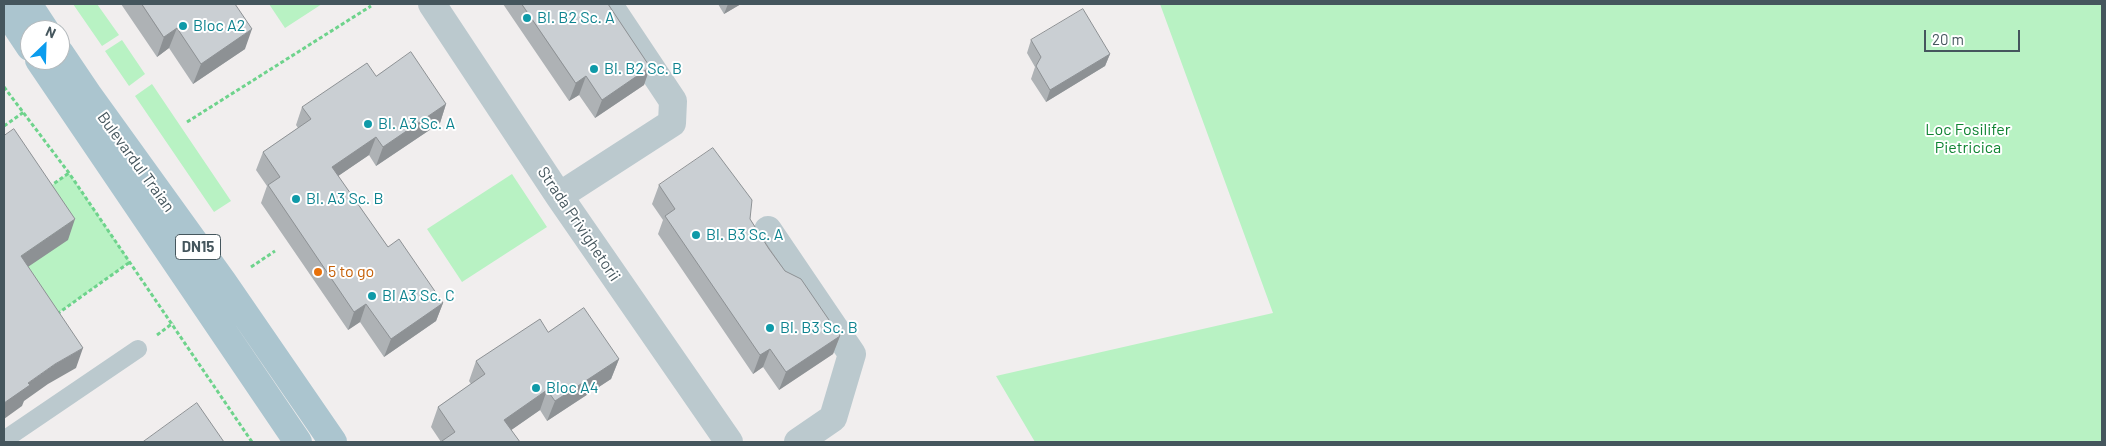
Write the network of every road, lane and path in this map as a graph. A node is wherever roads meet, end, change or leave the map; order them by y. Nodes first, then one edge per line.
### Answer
1 (28, 4) edge
2 (432, 4) edge
3 (371, 6) dead end
4 (4, 8) edge
5 (613, 11) edge
6 (38, 20) edge
7 (20, 32) edge
8 (70, 68) edge
9 (46, 70) edge
10 (4, 87) edge
11 (24, 112) junction
12 (187, 122) dead end
13 (4, 126) edge
14 (69, 173) junction
15 (46, 189) edge
16 (559, 196) junction
17 (768, 230) dead end
18 (274, 252) dead end
19 (130, 262) junction
20 (251, 267) dead end
21 (51, 318) edge
22 (138, 349) dead end
23 (4, 440) edge
24 (252, 442) edge
25 (298, 442) edge
26 (333, 442) edge
27 (729, 442) edge
28 (798, 442) edge

1 - 6 main road
2 - 16 street, Strada Privighetorii
3 - 12 path
4 - 7 main road
5 - 16 street
8 - 26 main road, Bulevardul Traian / DN15
9 - 25 main road, Bulevardul Traian / DN15
10 - 11 path
11 - 13 path
11 - 14 path
14 - 15 path
14 - 19 path
16 - 27 street, Strada Privighetorii
17 - 28 street
18 - 20 path
19 - 21 path
19 - 24 path
22 - 23 lane

